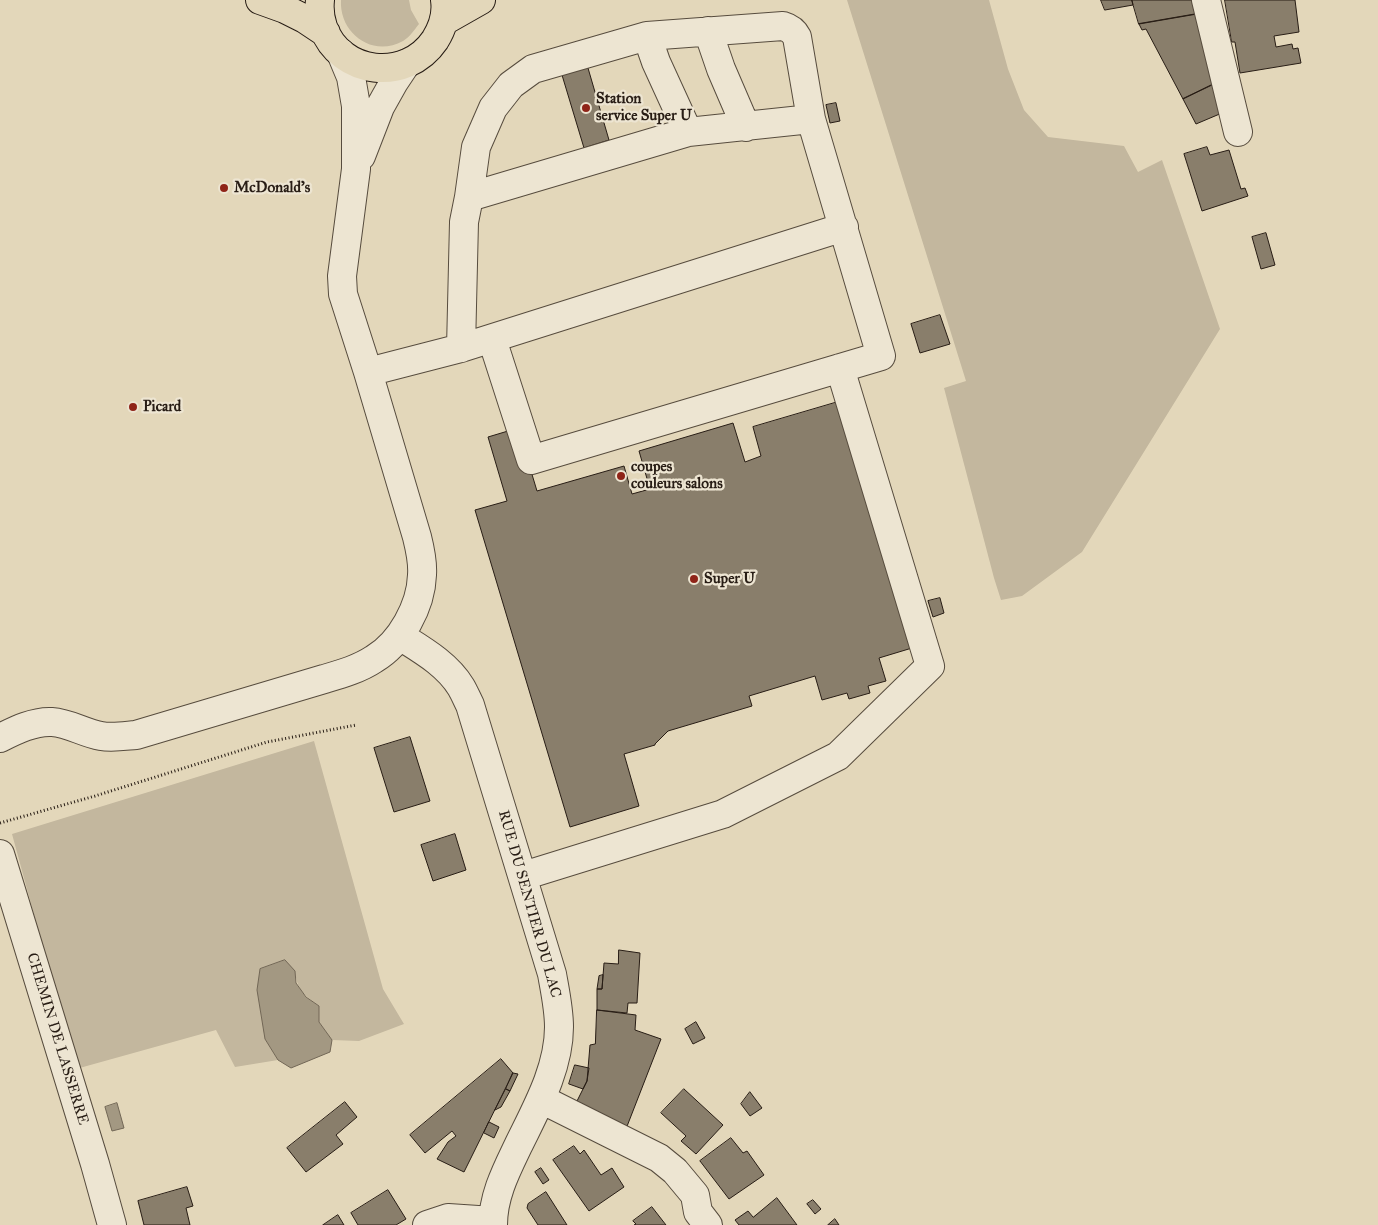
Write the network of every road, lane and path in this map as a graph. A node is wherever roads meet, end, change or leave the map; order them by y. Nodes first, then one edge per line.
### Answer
1 (260, 0) edge
2 (320, 0) edge
3 (481, 0) edge
4 (1206, 0) edge
5 (444, 10) edge
6 (708, 32) junction
7 (647, 36) junction
8 (333, 43) junction
9 (406, 64) junction
10 (812, 119) junction
11 (746, 127) junction
12 (688, 132) junction
13 (1238, 132) dead end
14 (356, 169) junction
15 (469, 197) junction
16 (844, 227) junction
17 (492, 339) junction
18 (461, 348) junction
19 (840, 368) junction
20 (368, 372) junction
21 (400, 636) junction
22 (356, 726) dead end
23 (0, 738) edge
24 (0, 823) edge
25 (0, 854) edge
26 (523, 876) junction
27 (541, 1099) junction
28 (493, 1223) edge
29 (112, 1225) edge
30 (427, 1225) edge
31 (708, 1225) edge

1 - 8 main road
2 - 8 main road
3 - 5 main road
4 - 13 street
5 - 9 main road
6 - 7 street
6 - 10 street
6 - 11 street
7 - 12 street
7 - 15 street
8 - 9 main road
8 - 14 street
9 - 14 street
10 - 11 street
10 - 16 street
11 - 12 street
12 - 15 street
14 - 20 street
15 - 18 street
16 - 17 street
16 - 19 street
17 - 18 street
17 - 19 street
18 - 20 street
19 - 26 street
20 - 21 street
21 - 23 street
21 - 26 street, RUE DU SENTIER DU LAC
22 - 24 path
25 - 29 street, CHEMIN DE LASSERRE
26 - 27 street, RUE DU SENTIER DU LAC
27 - 28 street, RUE DU SENTIER DU LAC
27 - 31 street
28 - 30 street

